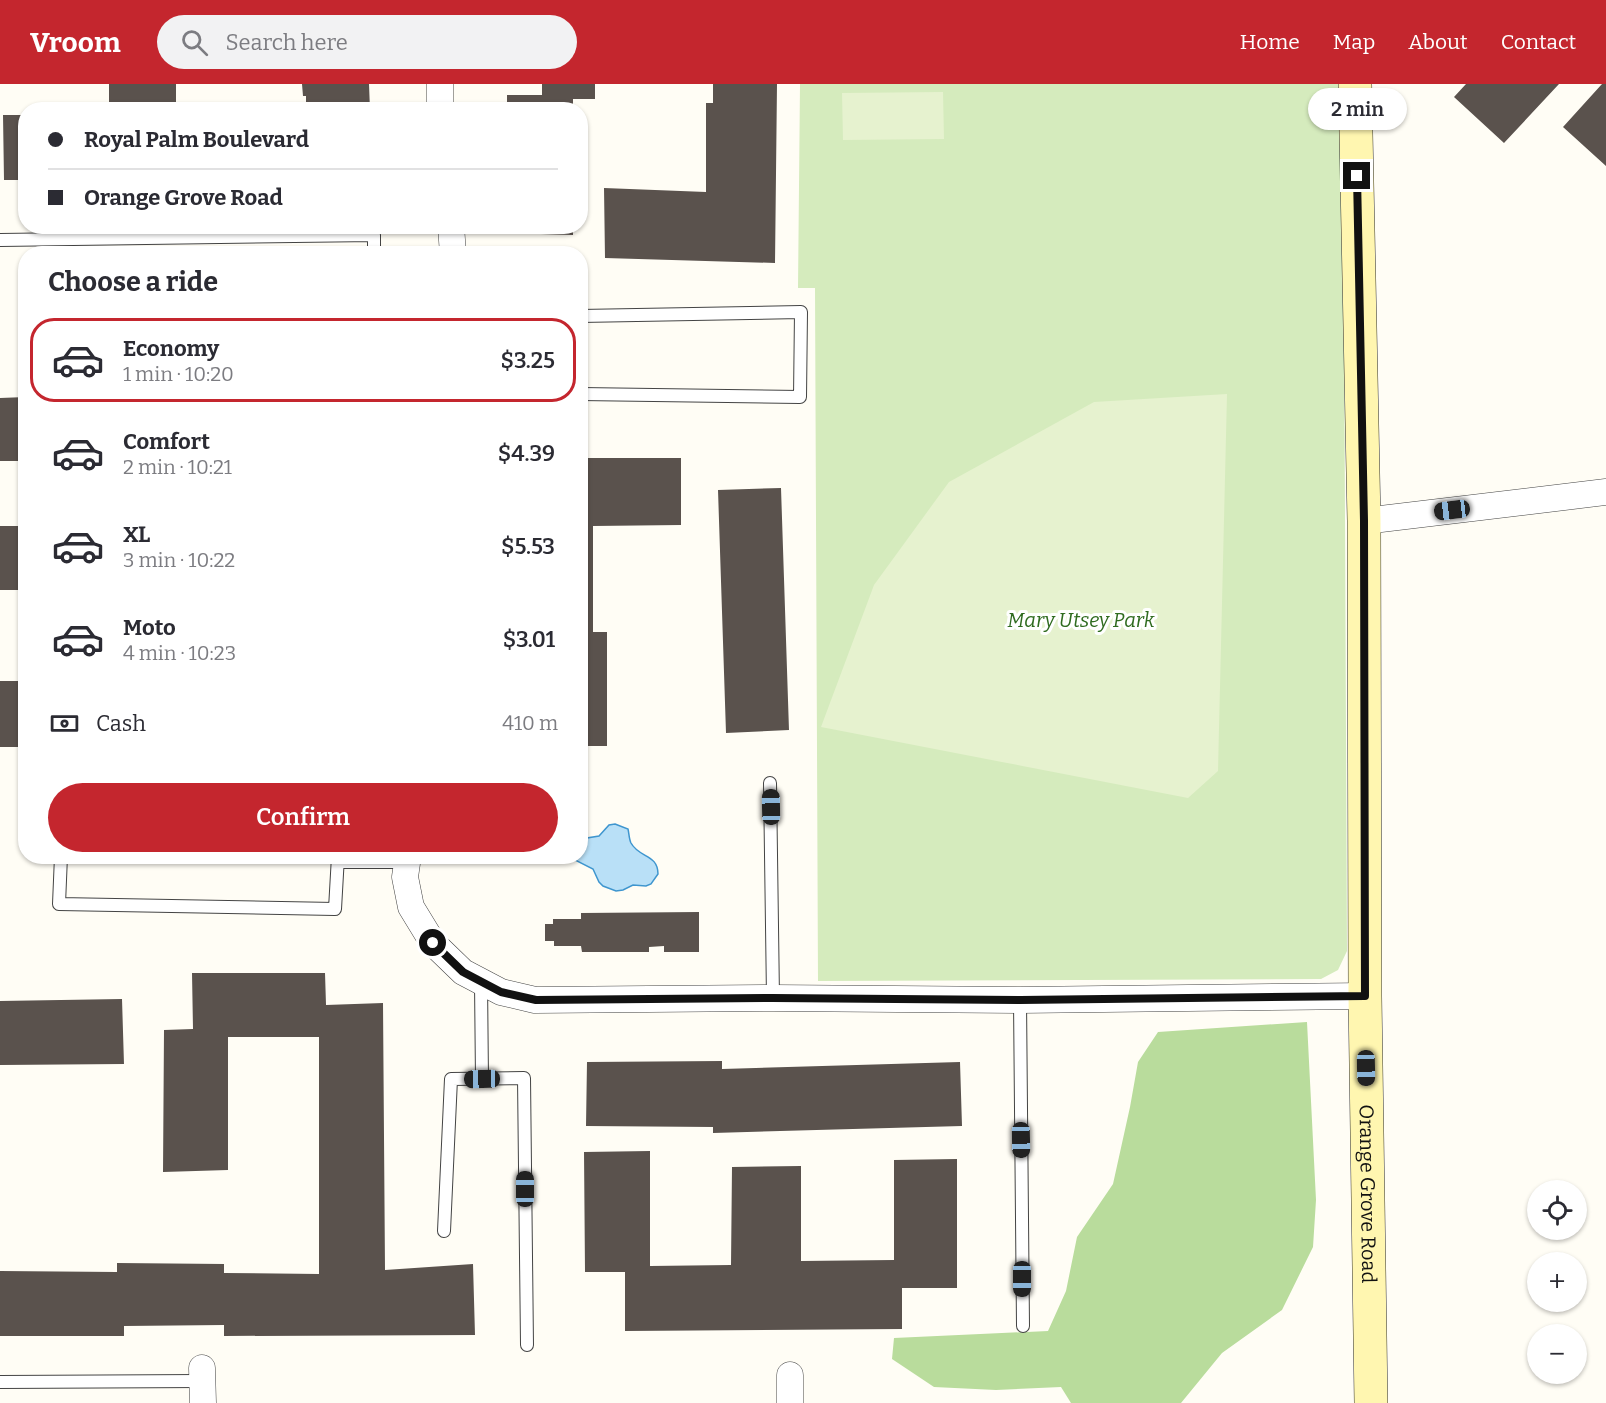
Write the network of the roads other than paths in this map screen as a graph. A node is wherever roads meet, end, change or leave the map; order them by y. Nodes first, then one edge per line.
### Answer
1 (440, 84) edge
2 (1356, 84) edge
3 (440, 102) edge
4 (0, 240) edge
5 (50, 240) junction
6 (50, 246) edge
7 (374, 246) edge
8 (588, 316) edge
9 (588, 394) edge
10 (1606, 492) edge
11 (1364, 521) junction
12 (770, 783) dead end
13 (61, 864) edge
14 (338, 864) edge
15 (406, 864) edge
16 (481, 982) junction
17 (1365, 996) junction
18 (773, 998) junction
19 (1020, 1000) junction
20 (482, 1079) junction
21 (444, 1232) dead end
22 (1023, 1326) dead end
23 (527, 1345) dead end
24 (790, 1375) dead end
25 (0, 1382) edge
26 (202, 1384) edge
27 (790, 1403) edge
28 (1371, 1403) edge

1 - 3 street
2 - 11 street, Orange Grove Road
4 - 5 lane
5 - 6 lane
5 - 7 lane
8 - 9 lane
10 - 11 street
11 - 17 street, Orange Grove Road
12 - 18 lane
13 - 14 lane
15 - 16 street
16 - 18 street
16 - 20 lane
17 - 19 street
17 - 28 street, Orange Grove Road
18 - 19 street
19 - 22 lane
20 - 21 lane
20 - 23 lane
24 - 27 street
25 - 26 lane

